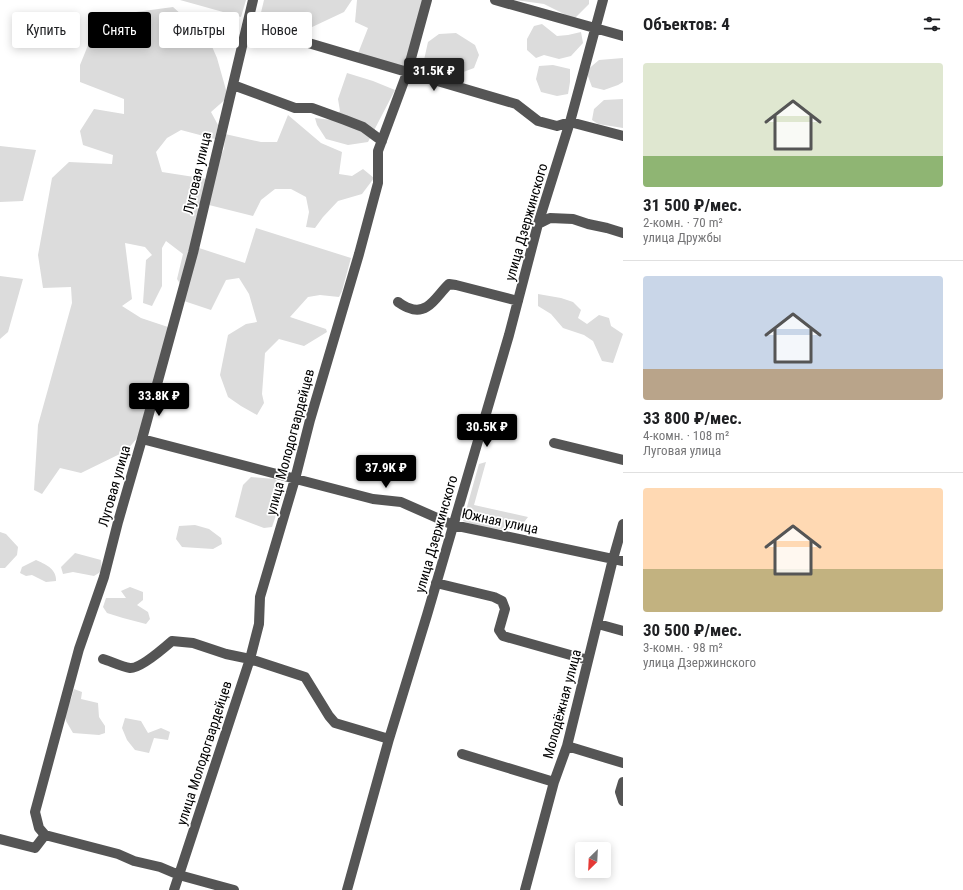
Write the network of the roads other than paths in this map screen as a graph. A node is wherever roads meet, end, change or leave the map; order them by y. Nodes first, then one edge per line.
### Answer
1 (253, 0) edge
2 (427, 0) edge
3 (495, 0) edge
4 (603, 0) edge
5 (250, 12) edge
6 (247, 26) edge
7 (595, 28) junction
8 (623, 36) edge
9 (312, 45) edge
10 (407, 73) junction
11 (232, 85) junction
12 (570, 122) junction
13 (623, 136) edge
14 (382, 141) junction
15 (538, 224) junction
16 (623, 233) edge
17 (518, 301) junction
18 (398, 302) dead end
19 (142, 439) junction
20 (554, 443) dead end
21 (623, 460) edge
22 (296, 479) junction
23 (623, 524) edge
24 (453, 525) junction
25 (618, 560) edge
26 (436, 583) junction
27 (598, 624) junction
28 (623, 631) edge
29 (102, 659) dead end
30 (250, 659) junction
31 (588, 660) junction
32 (389, 739) junction
33 (567, 746) junction
34 (462, 754) dead end
35 (623, 763) edge
36 (554, 782) junction
37 (623, 782) edge
38 (623, 801) edge
39 (45, 835) junction
40 (0, 839) edge
41 (179, 875) junction
42 (174, 890) edge
43 (234, 890) edge
44 (347, 890) edge
45 (524, 890) edge

1 - 5 street, Луговая улица
2 - 10 street, улица Молодогвардейцев
3 - 7 street
4 - 7 street, улица Дзержинского
6 - 11 street, Луговая улица
7 - 8 street
7 - 12 street, улица Дзержинского
9 - 10 street
10 - 12 street
10 - 14 street, улица Молодогвардейцев
11 - 14 street
11 - 19 street, Луговая улица
12 - 13 street
12 - 15 street, улица Дзержинского
14 - 22 street, улица Молодогвардейцев
15 - 16 street
15 - 17 street, улица Дзержинского
17 - 18 street
17 - 24 street, улица Дзержинского
19 - 22 street, Южная улица
19 - 39 street, Луговая улица
20 - 21 street
22 - 24 street, Южная улица
22 - 30 street, улица Молодогвардейцев
23 - 25 street, Молодёжная улица
24 - 25 street, Южная улица
24 - 26 street, улица Дзержинского
25 - 27 street, Молодёжная улица
26 - 31 street
26 - 32 street, улица Дзержинского
27 - 28 street
27 - 31 street, Молодёжная улица
29 - 30 street
30 - 32 street
30 - 41 street, улица Молодогвардейцев
31 - 33 street, Молодёжная улица
32 - 44 street, улица Дзержинского
33 - 35 street
33 - 36 street, Молодёжная улица
34 - 36 street
36 - 45 street, Молодёжная улица
37 - 38 street
39 - 40 street
39 - 41 street
41 - 42 street, улица Молодогвардейцев
41 - 43 street

